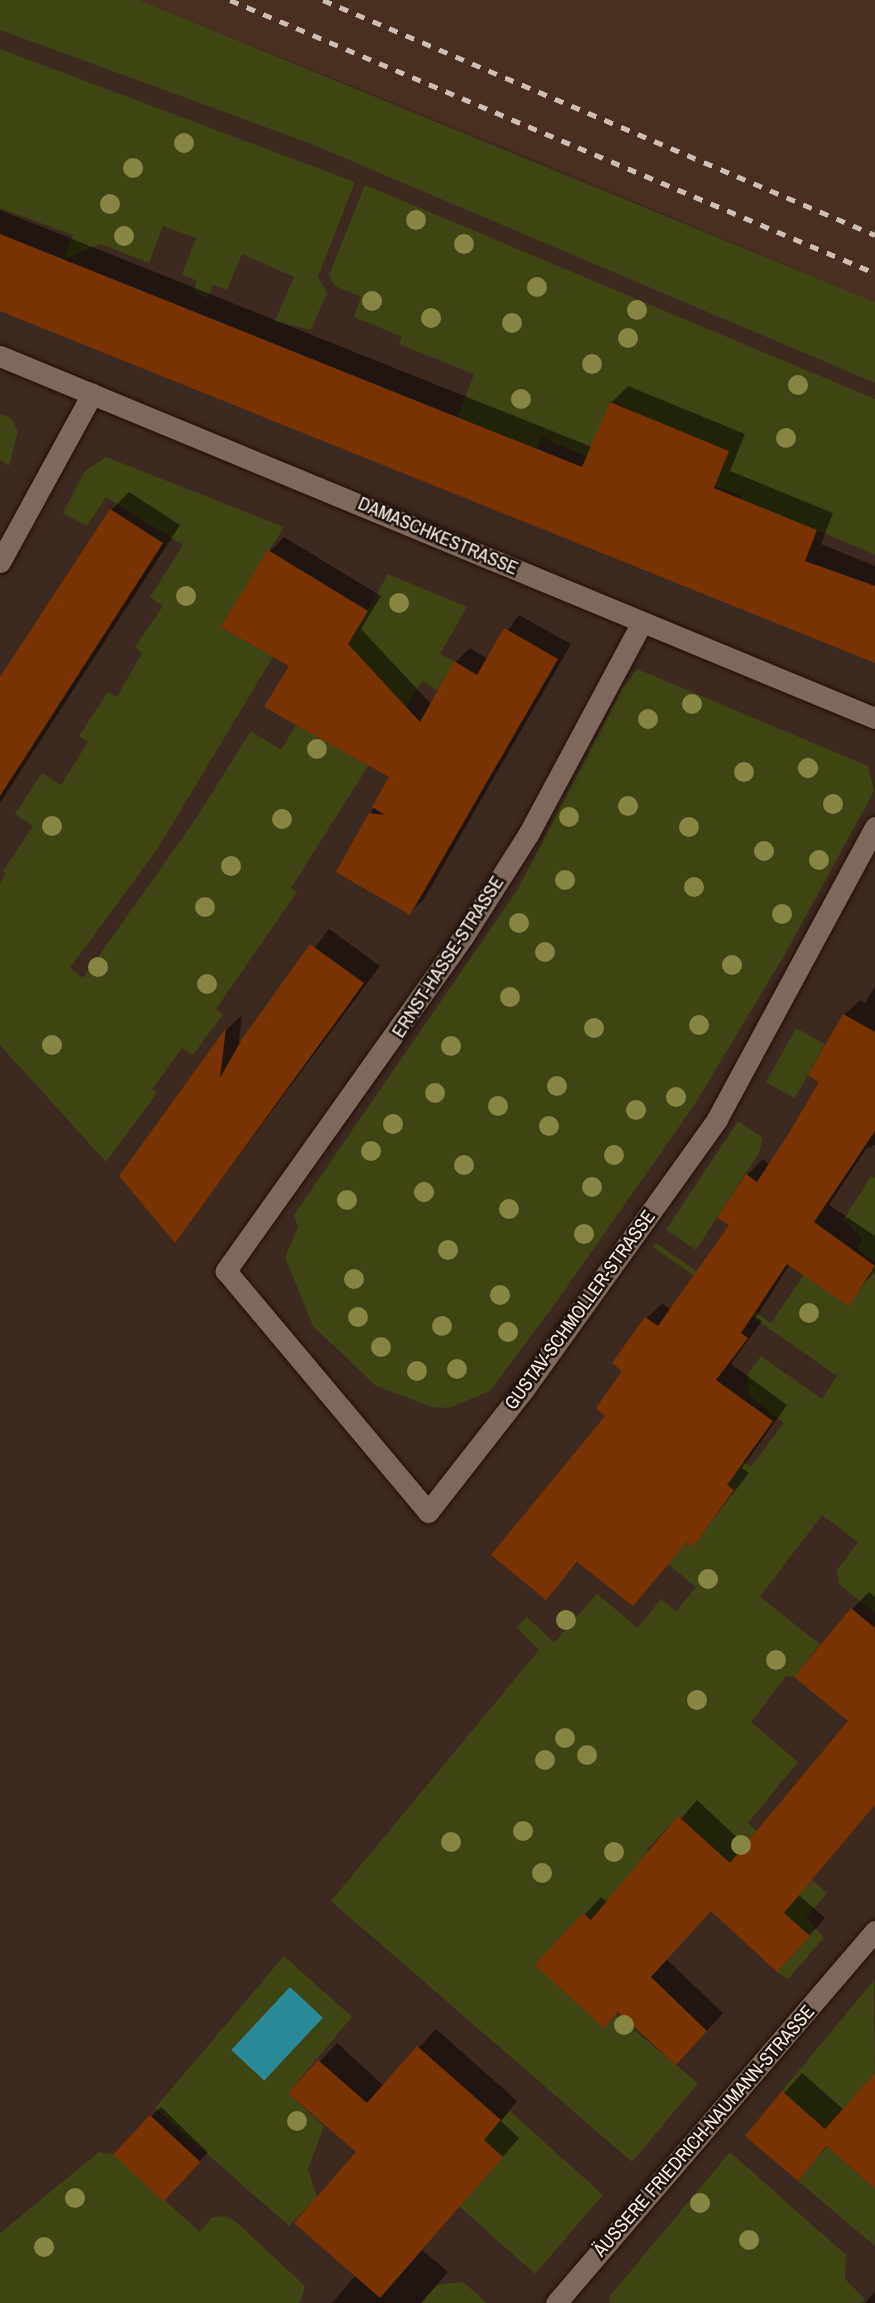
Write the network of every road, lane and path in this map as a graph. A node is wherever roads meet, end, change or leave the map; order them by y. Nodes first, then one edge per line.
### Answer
1 (0, 356) edge
2 (92, 394) junction
3 (0, 562) edge
4 (641, 624) junction
5 (875, 718) edge
6 (875, 827) edge
7 (226, 1271) joint
8 (875, 1931) edge
9 (555, 2303) edge

1 - 2 street, DAMASCHKESTRASSE
2 - 3 street
2 - 4 street, DAMASCHKESTRASSE
4 - 5 street, DAMASCHKESTRASSE
4 - 7 street, ERNST-HASSE-STRASSE
6 - 7 street, GUSTAV-SCHMOLLER-STRASSE
8 - 9 street, ÄUSSERE FRIEDRICH-NAUMANN-STRASSE

